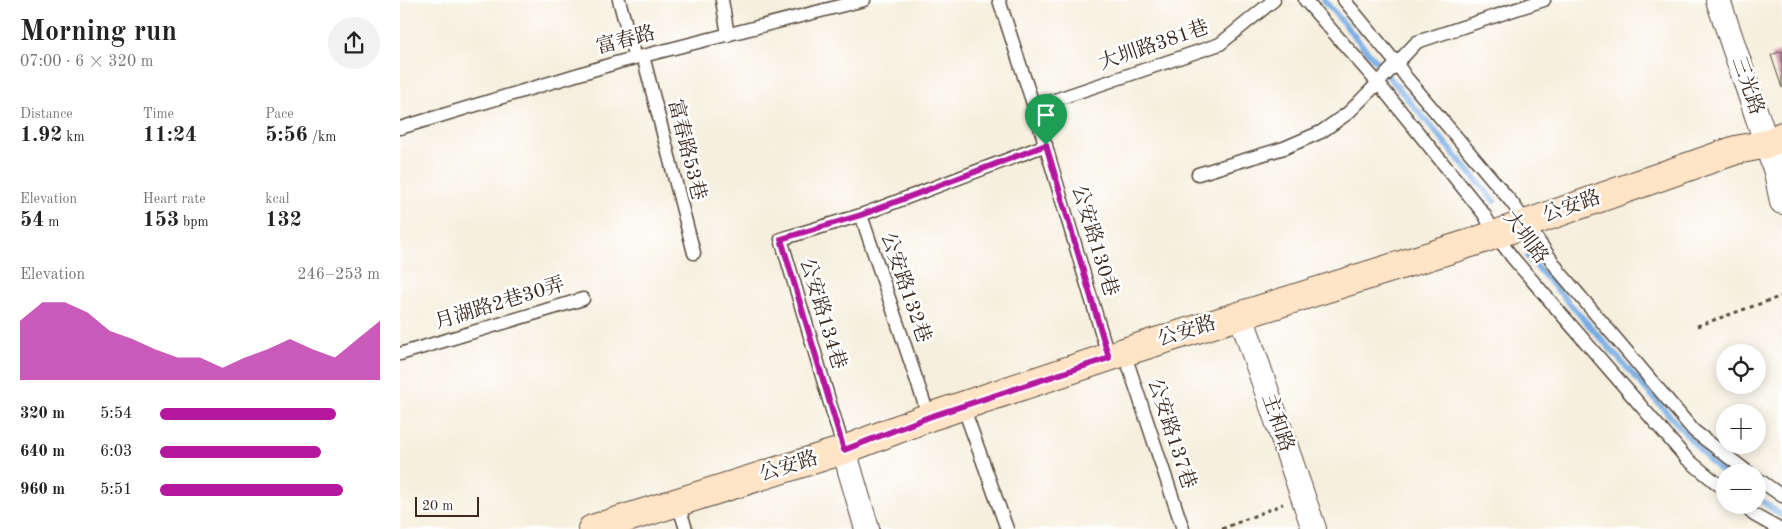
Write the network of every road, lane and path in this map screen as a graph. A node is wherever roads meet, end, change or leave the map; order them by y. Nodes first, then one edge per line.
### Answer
1 (619, 0) edge
2 (722, 0) edge
3 (864, 0) edge
4 (999, 0) edge
5 (1274, 0) edge
6 (1305, 0) edge
7 (1344, 0) edge
8 (1544, 0) edge
9 (1718, 0) edge
10 (728, 34) junction
11 (639, 57) junction
12 (1397, 64) junction
13 (1378, 83) junction
14 (1034, 107) junction
15 (400, 128) edge
16 (1774, 140) edge
17 (1046, 145) junction
18 (1198, 174) dead end
19 (1782, 202) edge
20 (861, 215) junction
21 (1526, 223) junction
22 (1495, 234) junction
23 (694, 253) dead end
24 (1782, 296) edge
25 (583, 299) dead end
26 (1241, 316) junction
27 (1697, 326) dead end
28 (400, 354) edge
29 (1117, 355) junction
30 (963, 406) junction
31 (929, 417) junction
32 (844, 450) junction
33 (1737, 464) edge
34 (1716, 483) edge
35 (1766, 485) edge
36 (1782, 496) edge
37 (1303, 497) junction
38 (677, 501) junction
39 (1753, 514) edge
40 (592, 529) edge
41 (686, 529) edge
42 (867, 529) edge
43 (1007, 529) edge
44 (1183, 529) edge
45 (1222, 529) edge
46 (1314, 529) edge
47 (1778, 529) edge

1 - 11 lane, 富春路53巷
2 - 10 lane
3 - 10 lane, 富春路
4 - 14 lane, 公安路130巷
5 - 14 lane, 大圳路381巷
6 - 13 lane, 大圳路
7 - 12 lane, 大圳路
8 - 12 lane
9 - 16 street, 三光路
10 - 11 lane, 富春路
11 - 15 lane, 富春路
11 - 23 lane, 富春路53巷
12 - 13 lane
12 - 21 lane, 大圳路
13 - 18 lane
13 - 22 lane, 大圳路
14 - 17 lane, 公安路130巷
16 - 19 street, 三光路
16 - 21 main road, 公安路
17 - 20 lane, 公安路132巷
17 - 29 lane, 公安路130巷
20 - 31 lane, 公安路132巷
20 - 32 lane, 公安路134巷
21 - 22 main road, 公安路
21 - 33 lane, 大圳路
22 - 26 main road, 公安路
22 - 34 lane, 大圳路
24 - 27 path
25 - 28 lane, 月湖路2巷30弄
26 - 29 main road, 公安路
26 - 37 street, 主和路
29 - 30 main road, 公安路
29 - 44 lane, 公安路137巷
30 - 31 main road, 公安路
30 - 43 lane
31 - 32 main road, 公安路
32 - 38 main road, 公安路
32 - 42 street
35 - 36 lane
37 - 45 path
37 - 46 street, 主和路
38 - 40 main road, 公安路
38 - 41 lane
39 - 47 lane

